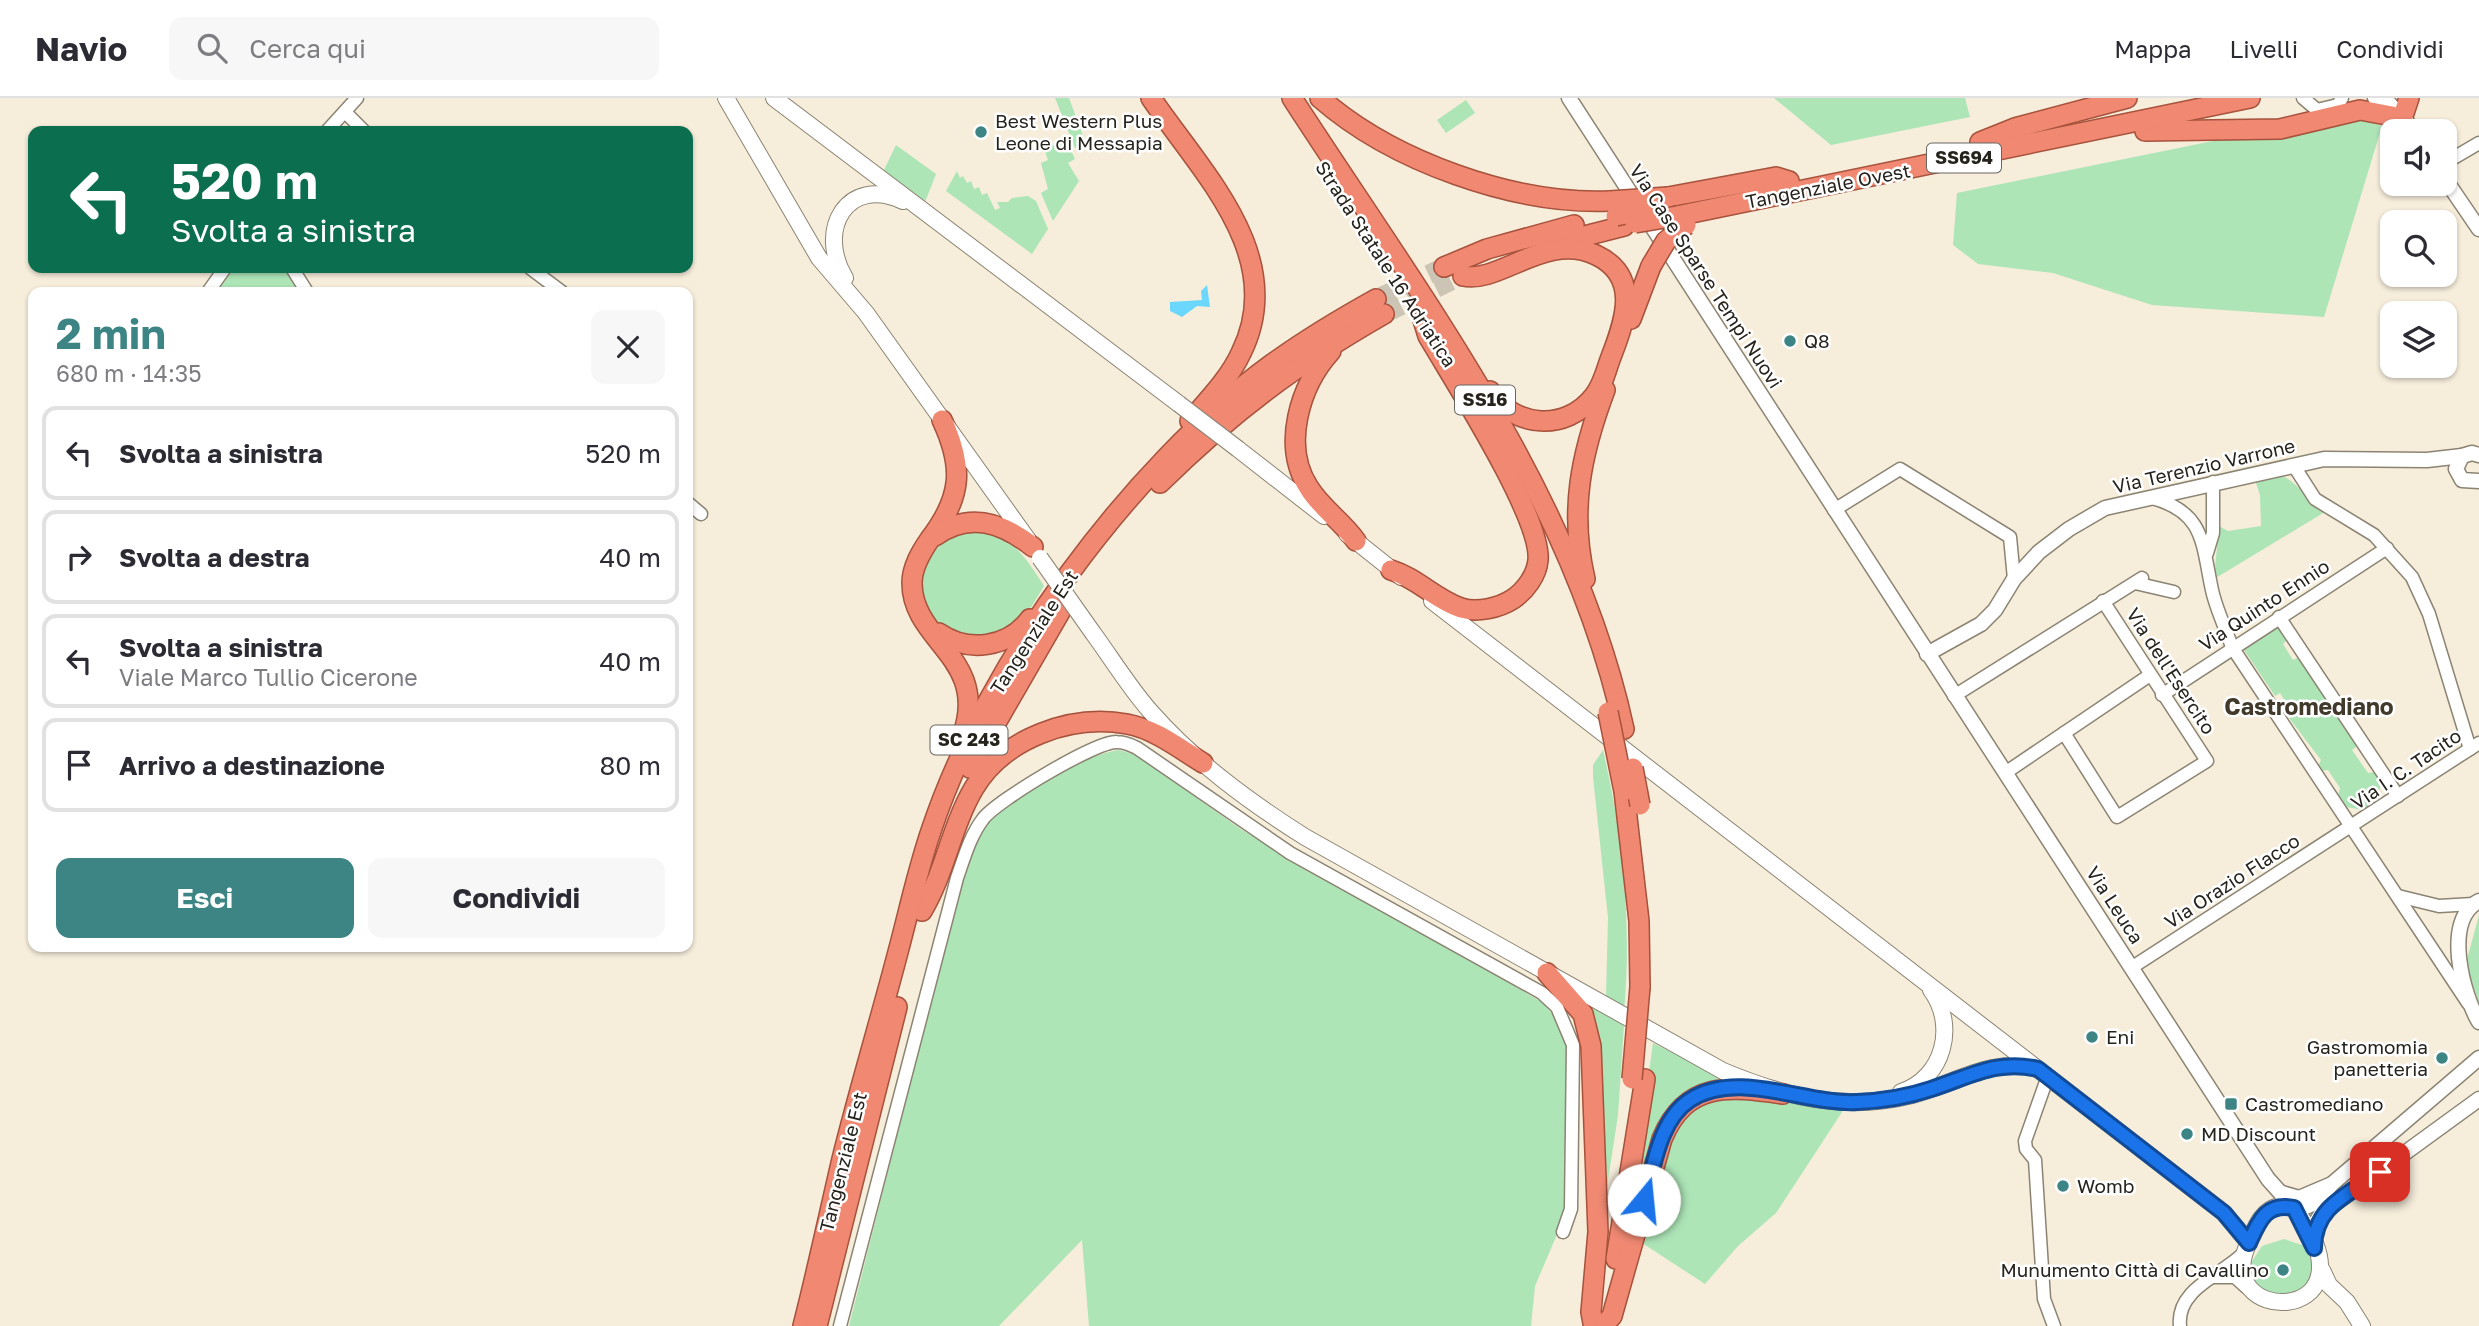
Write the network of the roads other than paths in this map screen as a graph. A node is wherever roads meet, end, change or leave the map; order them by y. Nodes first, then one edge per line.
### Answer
1 (356, 98) edge
2 (726, 98) edge
3 (774, 98) edge
4 (1151, 98) edge
5 (1278, 98) edge
6 (1292, 98) edge
7 (1320, 98) edge
8 (1569, 98) edge
9 (2127, 98) edge
10 (2189, 98) edge
11 (2250, 98) edge
12 (2303, 98) edge
13 (2375, 98) edge
14 (2340, 102) edge
15 (345, 112) junction
16 (2405, 118) edge
17 (332, 126) edge
18 (360, 126) edge
19 (2051, 141) junction
20 (1980, 142) junction
21 (2479, 142) edge
22 (2457, 156) edge
23 (2457, 196) edge
24 (1675, 211) junction
25 (1617, 214) junction
26 (930, 216) junction
27 (2479, 229) edge
28 (1406, 270) junction
29 (537, 273) edge
30 (555, 287) edge
31 (1380, 306) junction
32 (866, 313) junction
33 (1423, 320) junction
34 (942, 419) junction
35 (2473, 453) edge
36 (2427, 460) junction
37 (2294, 466) junction
38 (2213, 482) junction
39 (2471, 483) edge
40 (1141, 484) junction
41 (2148, 497) junction
42 (693, 507) edge
43 (1834, 510) junction
44 (701, 514) dead end
45 (931, 538) junction
46 (1356, 541) junction
47 (1093, 544) junction
48 (2387, 548) junction
49 (1037, 553) junction
50 (2207, 553) junction
51 (1391, 570) junction
52 (2014, 579) junction
53 (2174, 592) dead end
54 (2103, 601) junction
55 (2278, 617) junction
56 (932, 628) junction
57 (2232, 647) junction
58 (1927, 653) junction
59 (2150, 675) junction
60 (2162, 695) junction
61 (1954, 696) junction
62 (1614, 710) junction
63 (2064, 733) junction
64 (2474, 746) edge
65 (1203, 763) junction
66 (2005, 773) junction
67 (2398, 796) junction
68 (2353, 826) junction
69 (932, 828) junction
70 (2398, 896) junction
71 (2476, 903) edge
72 (922, 911) junction
73 (2131, 968) junction
74 (1548, 973) junction
75 (1924, 980) junction
76 (1646, 989) junction
77 (2468, 1003) junction
78 (2479, 1022) edge
79 (2479, 1058) edge
80 (2043, 1073) junction
81 (1783, 1094) junction
82 (2479, 1099) edge
83 (1872, 1102) junction
84 (2268, 1179) junction
85 (2332, 1184) junction
86 (2282, 1193) junction
87 (2294, 1208) junction
88 (2224, 1213) junction
89 (2261, 1218) junction
90 (1563, 1232) dead end
91 (2247, 1248) junction
92 (2314, 1248) junction
93 (2322, 1270) junction
94 (2209, 1279) junction
95 (2246, 1287) junction
96 (2311, 1303) junction
97 (1599, 1325) edge
98 (803, 1326) edge
99 (817, 1326) edge
100 (840, 1326) edge
101 (2053, 1326) edge
102 (2180, 1326) edge
103 (2361, 1326) edge

1 - 15 street
2 - 32 main road
3 - 26 main road
4 - 40 highway
5 - 33 highway, Strada Statale 16 Adriatica / SS16
6 - 28 highway, Strada Statale 16 Adriatica / SS16
7 - 25 highway
8 - 43 street, Via Case Sparse Tempi Nuovi
9 - 20 highway
10 - 20 highway, Tangenziale Ovest / SS694
11 - 19 highway, Tangenziale Ovest / SS694
12 - 14 street
13 - 16 street
14 - 16 street
15 - 17 street
15 - 18 street
16 - 19 highway
19 - 24 highway, Tangenziale Ovest / SS694
20 - 24 highway, Tangenziale Ovest / SS694
21 - 22 street
23 - 27 street
24 - 25 highway, Tangenziale Ovest / SS694, bridge
24 - 25 highway, bridge
24 - 62 highway, bridge
25 - 28 highway, Tangenziale Ovest / SS694
26 - 32 main road
26 - 46 main road, bridge
28 - 62 highway, Strada Statale 16 Adriatica / SS16
29 - 30 street
31 - 40 highway, Tangenziale Est / SC 243
31 - 46 highway
31 - 72 highway, Tangenziale Est
32 - 34 main road
33 - 51 highway
33 - 62 highway, Strada Statale 16 Adriatica / SS16
34 - 45 highway
34 - 49 main road
35 - 36 street, Via Terenzio Varrone
35 - 39 street
36 - 37 street, Via Terenzio Varrone
36 - 39 street, Via Terenzio Varrone
37 - 38 street, Via Terenzio Varrone
37 - 48 street
38 - 41 street, Via Terenzio Varrone
38 - 50 street
40 - 47 highway, Tangenziale Est / SC 243
41 - 50 street
41 - 52 street, Via Terenzio Varrone
42 - 44 street
43 - 52 street
43 - 58 street, Via Leuca
45 - 49 highway
45 - 56 highway
46 - 51 main road
47 - 56 highway
47 - 69 highway, Tangenziale Est / SC 243
48 - 55 street, Via Quinto Ennio
48 - 64 street
49 - 65 main road, bridge
50 - 57 street
51 - 75 main road
52 - 58 street, Via Terenzio Varrone
53 - 54 street
54 - 59 street, Via dell'Esercito
54 - 61 street
55 - 57 street, Via Quinto Ennio
55 - 67 street
56 - 69 highway
57 - 60 street, Via Quinto Ennio
57 - 68 street
58 - 61 street, Via Leuca
59 - 60 street, Via dell'Esercito
59 - 63 street
60 - 63 street, Via dell'Esercito
61 - 66 street, Via Leuca
62 - 76 highway, Strada Statale 16 Adriatica / SS16, bridge
62 - 76 highway, Strada Statale 16 Adriatica / SS16, bridge
63 - 66 street
64 - 67 street, Via I. C. Tacito
65 - 72 highway
65 - 74 main road
66 - 73 street, Via Leuca
67 - 68 street, Via I. C. Tacito
68 - 70 street
68 - 73 street, Via Orazio Flacco
69 - 98 highway, Tangenziale Est / SC 243
70 - 71 street
70 - 77 street
71 - 77 street
72 - 99 highway, Tangenziale Est
73 - 84 street, Via Leuca
74 - 81 main road
74 - 97 highway
75 - 80 main road
75 - 83 main road
76 - 97 highway, Strada Statale 16 Adriatica / SS16
77 - 78 street
79 - 85 street
80 - 83 main road
80 - 88 main road
80 - 101 street
81 - 83 main road
81 - 97 highway
82 - 92 street
84 - 86 street, Via Leuca
84 - 89 street
85 - 86 street
85 - 87 street
86 - 87 street, Via Leuca
87 - 89 main road
87 - 92 main road
88 - 89 main road
88 - 91 main road
89 - 91 main road
90 - 100 street
91 - 94 street
91 - 95 main road
92 - 93 main road
93 - 96 main road
93 - 103 main road
94 - 95 street
94 - 102 street
95 - 96 main road
96 - 103 main road

